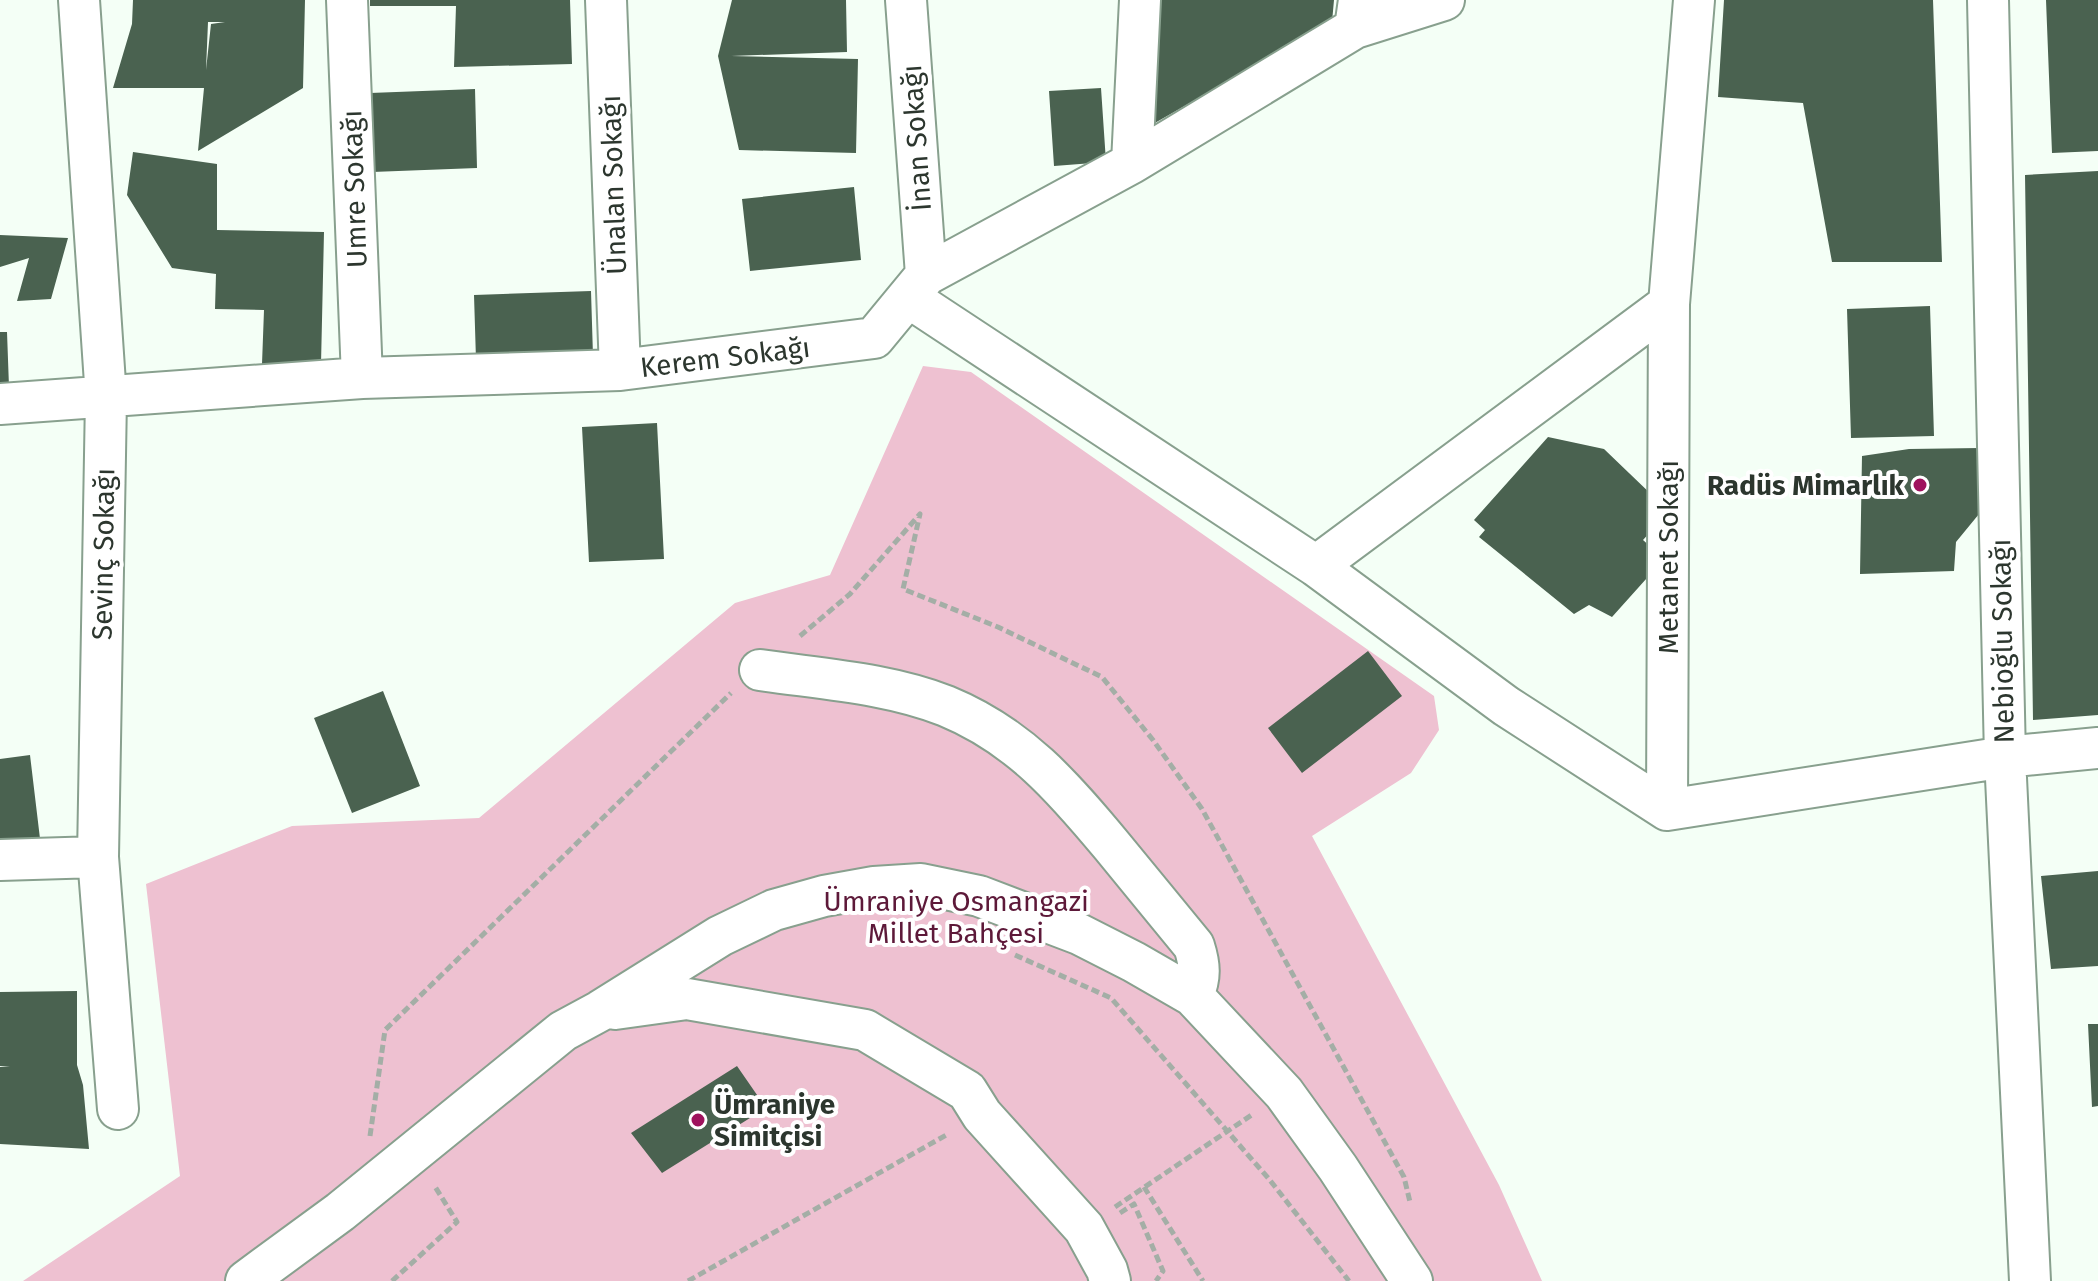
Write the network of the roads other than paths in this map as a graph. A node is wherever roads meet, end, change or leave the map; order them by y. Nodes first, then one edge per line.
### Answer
1 (79, 0) edge
2 (347, 0) edge
3 (606, 0) edge
4 (906, 0) edge
5 (1140, 0) edge
6 (1444, 0) edge
7 (1694, 0) edge
8 (1988, 0) edge
9 (1357, 14) edge
10 (1132, 163) junction
11 (917, 286) junction
12 (1669, 304) junction
13 (620, 370) junction
14 (362, 378) junction
15 (106, 398) junction
16 (0, 404) edge
17 (1316, 566) junction
18 (760, 670) dead end
19 (2098, 748) edge
20 (2005, 757) junction
21 (1667, 810) junction
22 (98, 857) junction
23 (0, 860) edge
24 (1193, 996) junction
25 (600, 1011) junction
26 (118, 1109) dead end
27 (246, 1281) edge
28 (1110, 1281) edge
29 (1412, 1281) edge
30 (2030, 1281) edge

1 - 15 street, Sevinç Sokağı
2 - 14 street, Umre Sokağı
3 - 13 street, Ünalan Sokağı
4 - 11 street, İnan Sokağı
5 - 10 street
6 - 9 street, Kerem Sokağı
7 - 12 street, Metanet Sokağı
8 - 20 street, Nebioğlu Sokağı
9 - 10 street, Kerem Sokağı
10 - 11 street, Kerem Sokağı
11 - 13 street, Kerem Sokağı
11 - 17 street
12 - 17 street
12 - 21 street, Metanet Sokağı
13 - 14 street, Kerem Sokağı
14 - 15 street, Kerem Sokağı
15 - 16 street, Kerem Sokağı
15 - 22 street, Sevinç Sokağı
17 - 21 street
18 - 24 street
19 - 20 street
20 - 21 street
20 - 30 street, Nebioğlu Sokağı
22 - 23 street
22 - 26 street, Sevinç Sokağı
24 - 25 street
24 - 29 street
25 - 27 street
25 - 28 street

